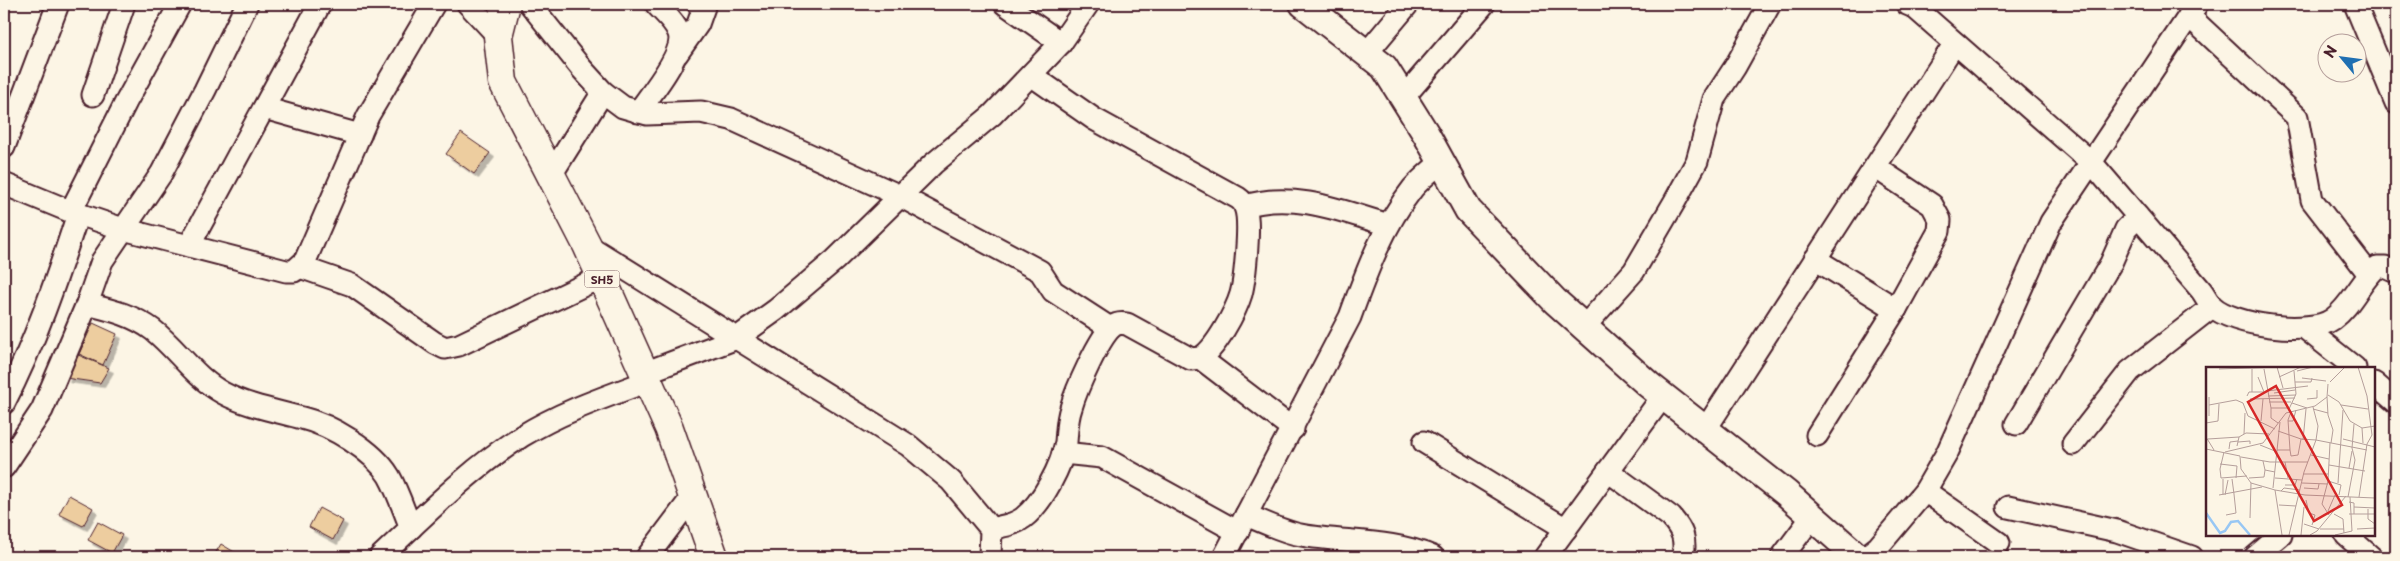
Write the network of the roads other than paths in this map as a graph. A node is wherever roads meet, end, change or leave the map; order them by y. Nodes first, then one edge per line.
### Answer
1 (58, 4) edge
2 (124, 4) edge
3 (180, 4) edge
4 (247, 4) edge
5 (320, 4) edge
6 (434, 4) edge
7 (468, 4) edge
8 (506, 4) edge
9 (530, 4) edge
10 (656, 4) edge
11 (698, 4) edge
12 (1005, 4) edge
13 (1088, 4) edge
14 (1303, 4) edge
15 (1408, 4) edge
16 (1484, 4) edge
17 (1770, 4) edge
18 (1907, 4) edge
19 (2355, 4) edge
20 (2193, 10) edge
21 (498, 36) junction
22 (1061, 42) junction
23 (1955, 43) junction
24 (677, 54) junction
25 (1366, 54) junction
26 (1031, 76) junction
27 (603, 92) junction
28 (93, 95) dead end
29 (1403, 98) junction
30 (2396, 103) edge
31 (264, 108) junction
32 (638, 112) junction
33 (360, 135) junction
34 (4, 147) edge
35 (1441, 162) junction
36 (2091, 162) junction
37 (1875, 167) junction
38 (551, 174) junction
39 (6, 191) edge
40 (900, 196) junction
41 (1245, 206) junction
42 (75, 212) junction
43 (2138, 217) junction
44 (1388, 225) junction
45 (124, 229) junction
46 (587, 245) junction
47 (189, 246) junction
48 (1815, 259) junction
49 (300, 267) junction
50 (2396, 272) edge
51 (2369, 274) junction
52 (602, 277) junction
53 (87, 304) junction
54 (2212, 306) junction
55 (1896, 309) junction
56 (1584, 327) junction
57 (1110, 328) junction
58 (2306, 329) junction
59 (737, 338) junction
60 (1200, 358) junction
61 (2354, 367) edge
62 (646, 377) junction
63 (2375, 384) edge
64 (1663, 396) junction
65 (2396, 402) edge
66 (4, 403) edge
67 (2016, 424) dead end
68 (1293, 428) junction
69 (1705, 430) junction
70 (1817, 435) dead end
71 (1424, 442) dead end
72 (2073, 444) dead end
73 (1063, 453) junction
74 (4, 467) edge
75 (1608, 471) junction
76 (1925, 491) junction
77 (693, 496) junction
78 (2008, 507) dead end
79 (1812, 517) junction
80 (1242, 523) junction
81 (411, 528) junction
82 (991, 529) junction
83 (1566, 529) junction
84 (2280, 536) edge
85 (2347, 536) edge
86 (1999, 543) dead end
87 (380, 557) edge
88 (646, 557) edge
89 (714, 557) edge
90 (990, 557) edge
91 (1224, 557) edge
92 (1433, 557) edge
93 (1545, 557) edge
94 (1683, 557) edge
95 (1782, 557) edge
96 (1858, 557) edge
97 (1865, 557) edge
98 (2192, 557) edge
99 (2256, 557) edge
100 (2371, 557) edge

1 - 34 street
2 - 28 street
3 - 42 street
4 - 45 street
5 - 31 street
6 - 33 street
7 - 21 street
8 - 21 main road, SH5
9 - 27 street
10 - 24 street
11 - 24 street
12 - 22 street
13 - 22 street
14 - 25 street
15 - 25 street
16 - 29 street
17 - 56 street
18 - 23 street
19 - 30 street
20 - 36 street
20 - 51 street
21 - 38 main road, SH5
22 - 26 street
23 - 36 street
23 - 37 street
24 - 32 street
25 - 29 street
26 - 40 street
26 - 41 street
27 - 32 street
27 - 38 street
29 - 35 street
31 - 33 street
31 - 47 street
32 - 40 street
33 - 49 street
35 - 44 street
35 - 56 street
36 - 43 street
36 - 76 street
37 - 48 street
37 - 55 street
38 - 46 main road, SH5
39 - 42 street
40 - 57 street
40 - 59 street
41 - 44 street
41 - 60 street
42 - 45 street
42 - 66 street
43 - 54 street
43 - 67 street
44 - 68 street
45 - 47 street
45 - 53 street
46 - 52 main road, SH5
46 - 59 street
47 - 49 street
48 - 55 street
48 - 69 street
49 - 52 street
50 - 51 street
51 - 58 street
52 - 62 main road, SH5
53 - 74 street
53 - 81 street
54 - 58 street
54 - 72 street
55 - 70 street
56 - 64 street
57 - 60 street
57 - 73 street
58 - 61 street
59 - 62 street
59 - 82 street
60 - 68 street
62 - 77 main road, SH5
62 - 81 street
63 - 65 street
64 - 69 street
64 - 75 street
68 - 80 street
69 - 79 street
71 - 83 street
73 - 80 street
73 - 82 street
75 - 83 street
75 - 94 street
76 - 86 street
76 - 97 street
77 - 88 street
77 - 89 main road, SH5
78 - 98 street
79 - 95 street
79 - 96 street
80 - 91 street
80 - 92 street
81 - 87 street
82 - 90 street
83 - 93 street
84 - 99 street
85 - 100 street

